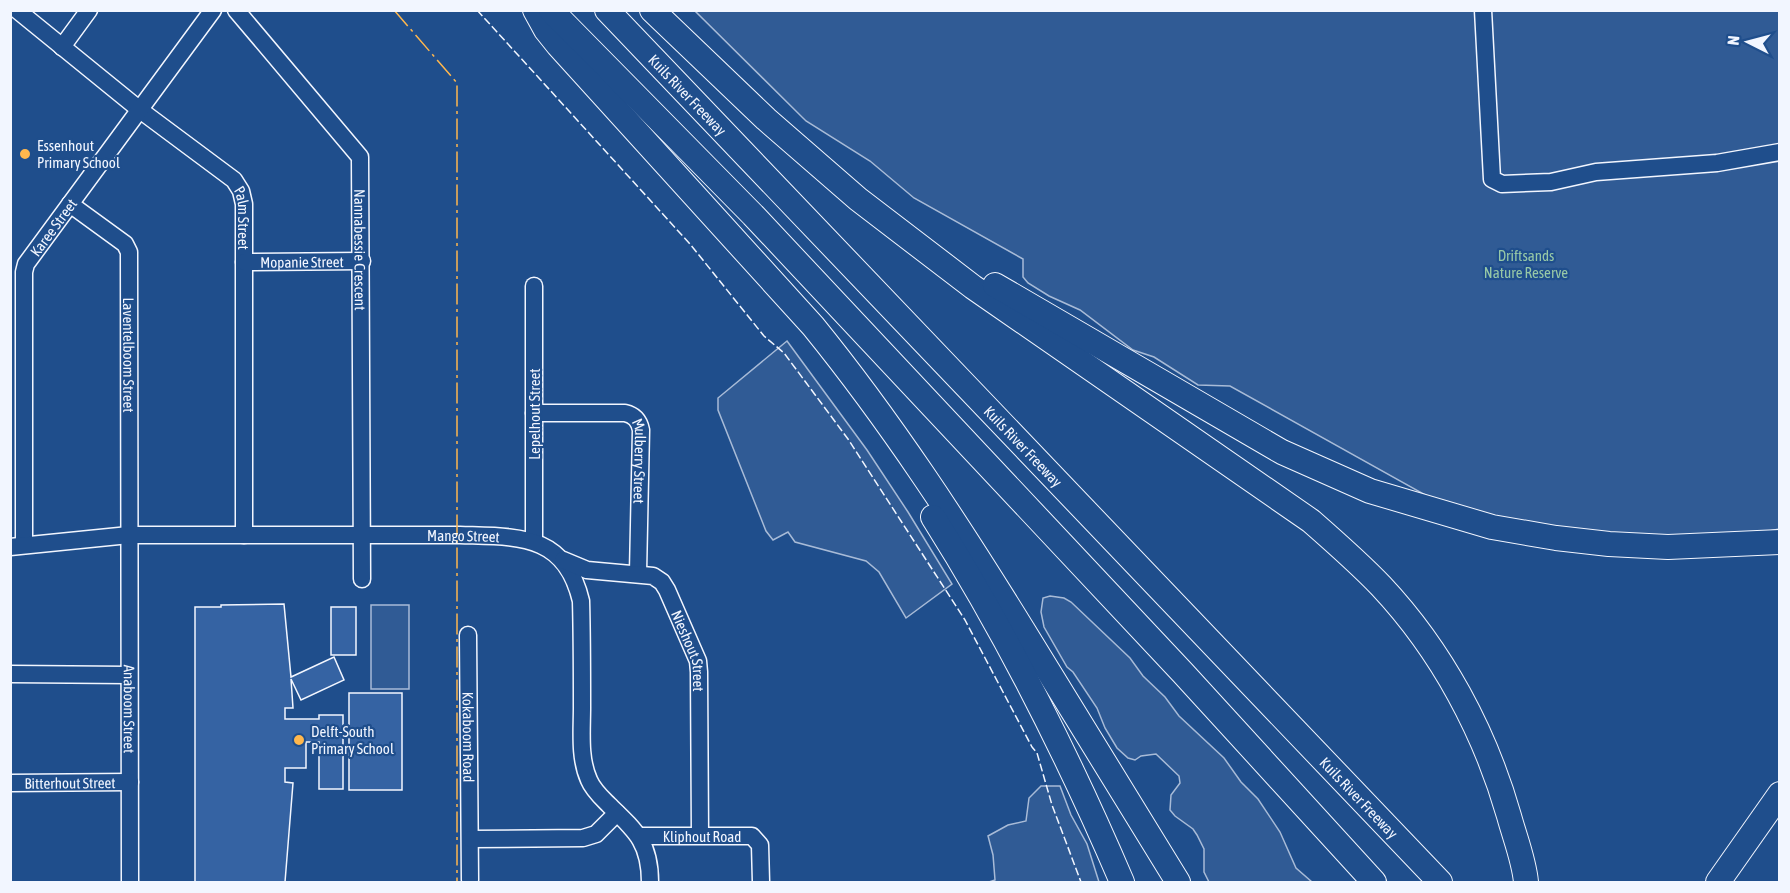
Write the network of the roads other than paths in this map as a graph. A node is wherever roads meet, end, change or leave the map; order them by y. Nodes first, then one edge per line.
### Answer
1 (16, 10) edge
2 (89, 10) edge
3 (213, 10) edge
4 (236, 10) edge
5 (535, 10) edge
6 (551, 10) edge
7 (607, 10) edge
8 (652, 10) edge
9 (1483, 10) edge
10 (62, 47) junction
11 (140, 110) junction
12 (1779, 152) edge
13 (70, 204) junction
14 (902, 231) junction
15 (362, 261) junction
16 (244, 262) junction
17 (760, 270) junction
18 (534, 286) dead end
19 (17, 337) edge
20 (534, 413) junction
21 (129, 535) junction
22 (244, 535) junction
23 (362, 535) junction
24 (534, 541) junction
25 (1779, 542) edge
26 (17, 546) edge
27 (558, 557) junction
28 (638, 573) junction
29 (362, 579) dead end
30 (468, 635) dead end
31 (10, 674) edge
32 (129, 675) junction
33 (130, 782) junction
34 (10, 783) edge
35 (1779, 794) edge
36 (617, 813) junction
37 (700, 835) junction
38 (639, 836) junction
39 (471, 839) junction
40 (1526, 878) edge
41 (470, 880) dead end
42 (130, 882) edge
43 (650, 882) edge
44 (761, 882) edge
45 (1122, 882) edge
46 (1178, 882) edge
47 (1374, 882) edge
48 (1440, 882) edge
49 (1718, 882) edge

1 - 10 street, Palm Street
2 - 10 street
3 - 11 street
4 - 15 street, Nannabessie Crescent
5 - 17 highway
6 - 47 highway
7 - 48 highway, Kuils River Freeway
8 - 14 highway
9 - 12 street
10 - 11 street, Palm Street
11 - 13 street, Karee Street
11 - 16 street, Palm Street
13 - 19 street, Karee Street
13 - 21 street, Laventelboom Street
14 - 25 highway
14 - 40 highway
15 - 16 street, Mopanie Street
15 - 23 street, Nannabessie Crescent
16 - 22 street, Palm Street
17 - 45 highway
17 - 46 highway
18 - 20 street, Lepelhout Street
19 - 26 street, Karee Street
20 - 24 street, Lepelhout Street
20 - 28 street, Mulberry Street
21 - 22 street, Mango Street
21 - 26 street, Mango Street
21 - 32 street, Anaboom Street
22 - 23 street, Mango Street
23 - 24 street, Mango Street
23 - 29 street, Nannabessie Crescent
24 - 27 street, Mango Street
27 - 28 street, Nieshout Street
27 - 36 street, Mango Street
28 - 37 street, Nieshout Street
30 - 39 street, Kokaboom Road
31 - 32 street
32 - 33 street, Anaboom Street
33 - 34 street, Bitterhout Street
33 - 42 street, Anaboom Street
35 - 49 highway
36 - 38 street, Mango Street
36 - 39 street
37 - 38 street, Kliphout Road
37 - 44 street, Kliphout Road
38 - 43 street, Mango Street
39 - 41 street, Kokaboom Road

